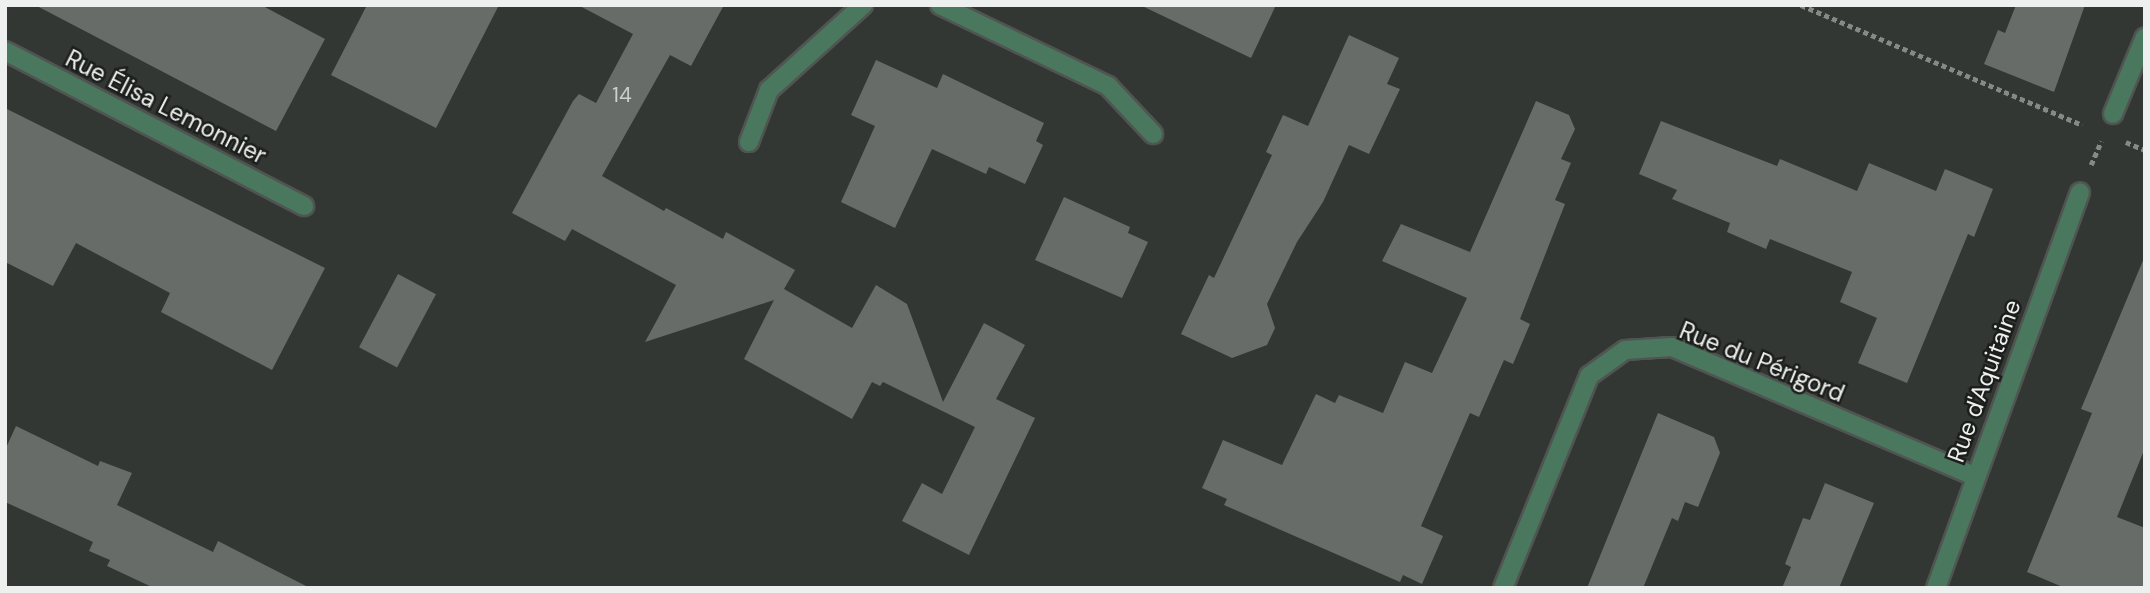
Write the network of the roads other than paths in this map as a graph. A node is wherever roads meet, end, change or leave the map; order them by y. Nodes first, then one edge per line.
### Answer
1 (863, 5) edge
2 (940, 5) edge
3 (2145, 37) edge
4 (5, 51) edge
5 (2113, 114) road end
6 (1153, 134) dead end
7 (749, 142) dead end
8 (2080, 192) road end
9 (304, 206) dead end
10 (1974, 476) junction
11 (1503, 588) edge
12 (1936, 588) edge

1 - 7 street
2 - 6 street
3 - 5 street
4 - 9 street, Rue Élisa Lemonnier
8 - 10 street, Rue d'Aquitaine
10 - 11 street, Rue du Périgord
10 - 12 street, Rue d'Aquitaine

